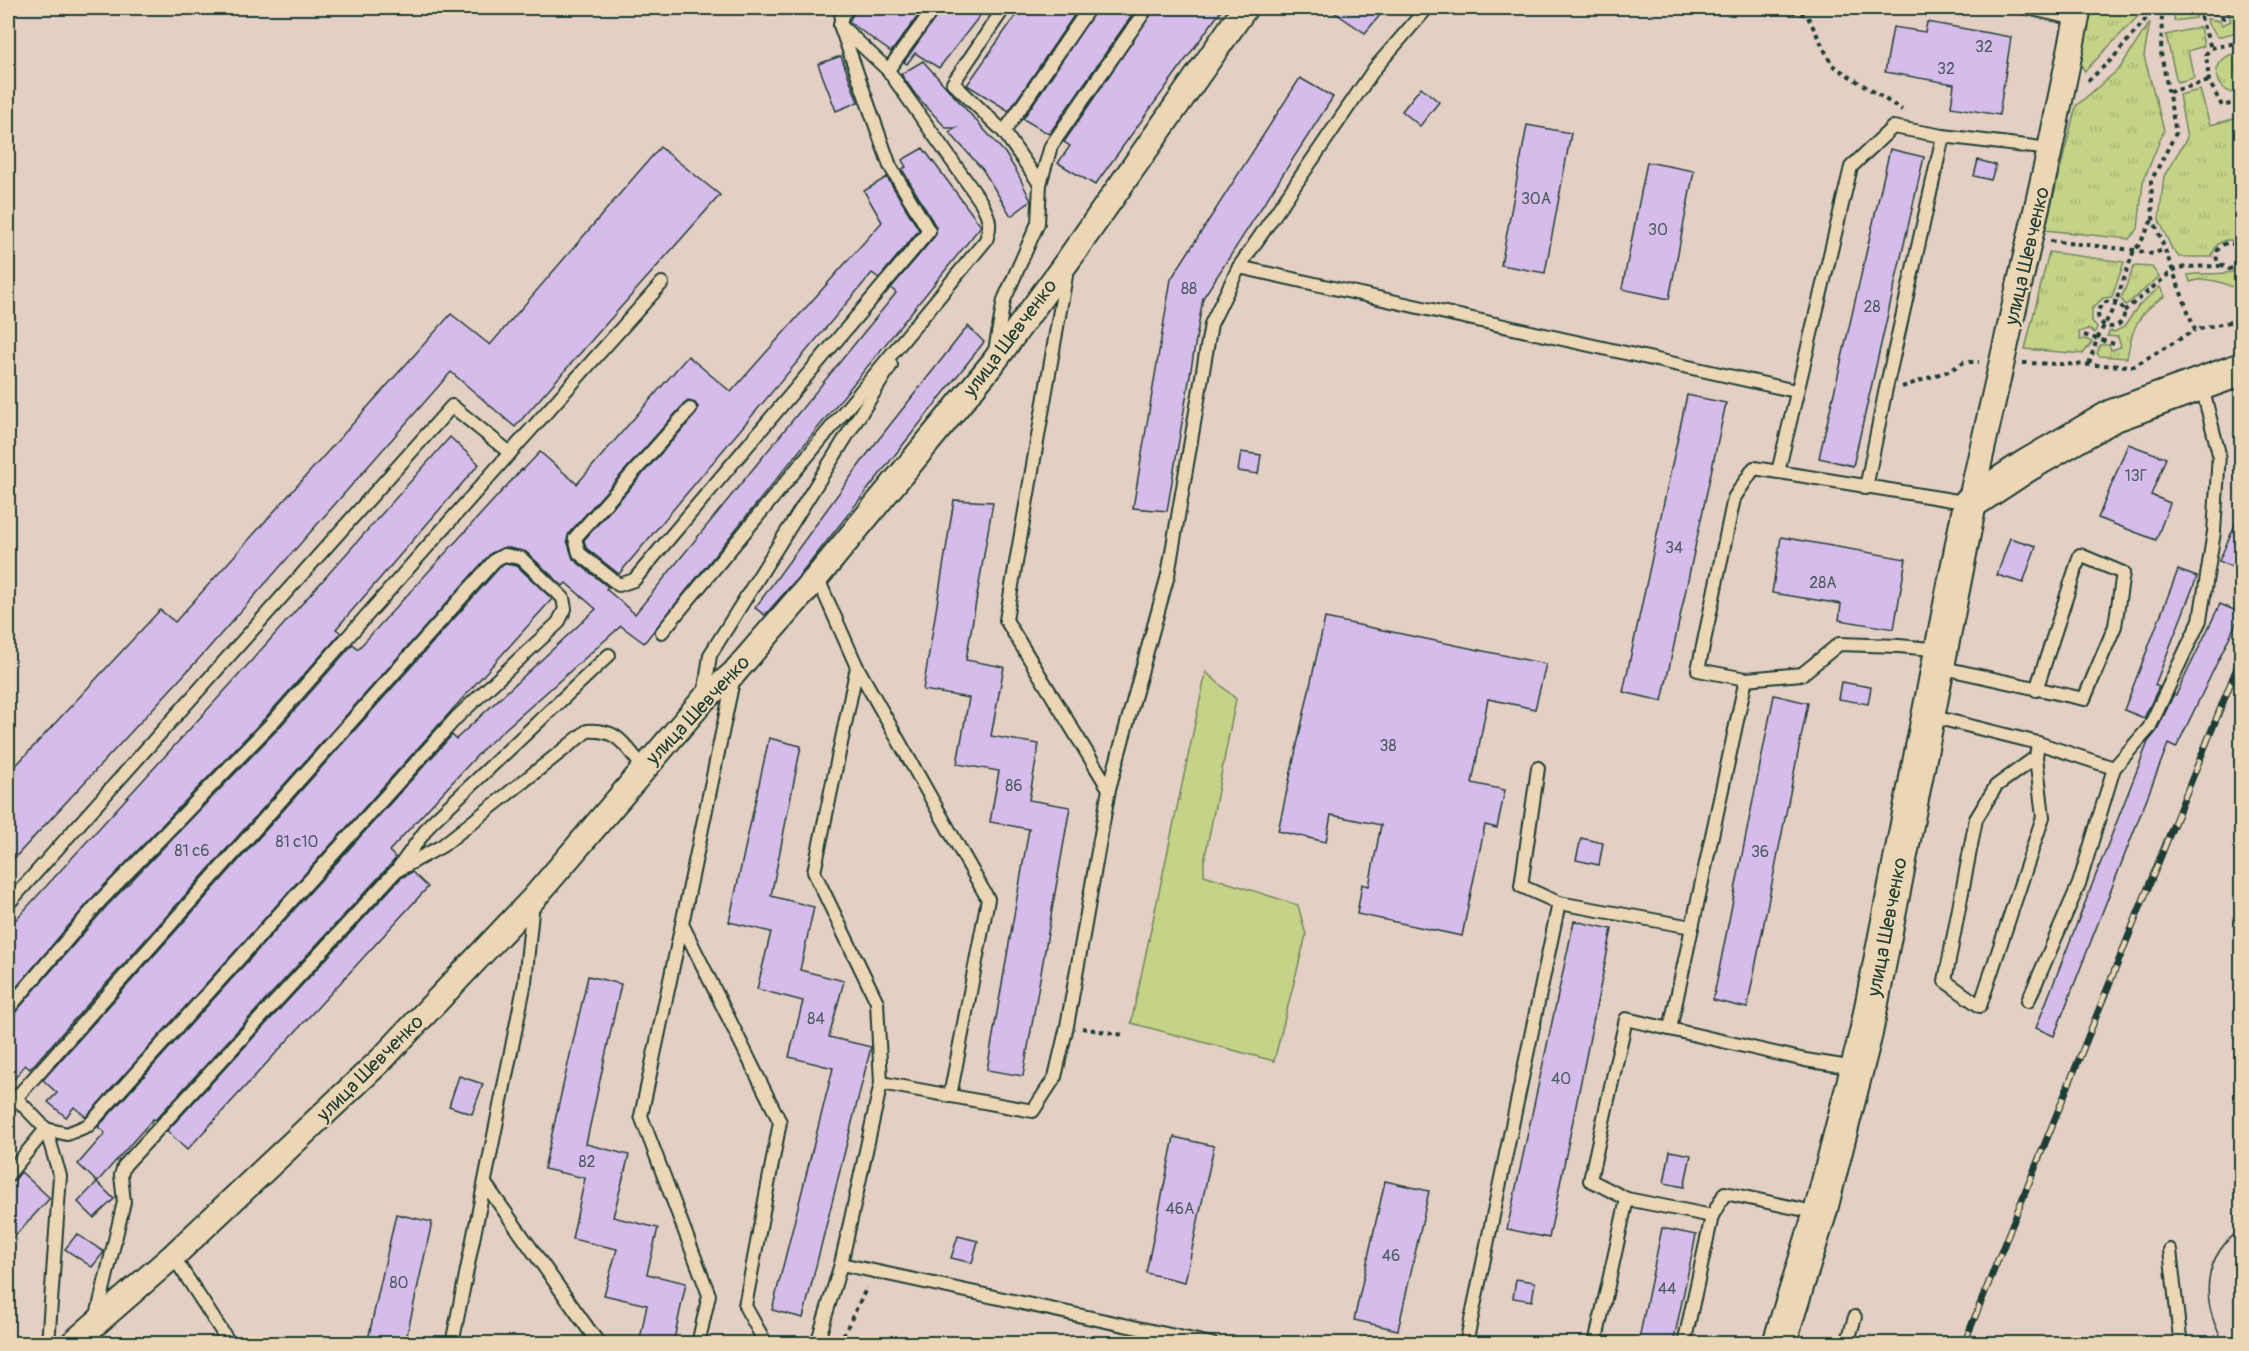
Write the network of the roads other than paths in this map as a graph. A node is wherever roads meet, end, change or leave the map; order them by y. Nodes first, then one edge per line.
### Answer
1 (848, 8) edge
2 (934, 8) edge
3 (1004, 8) edge
4 (1089, 8) edge
5 (1147, 8) edge
6 (1245, 8) edge
7 (1427, 8) edge
8 (2027, 8) edge
9 (2078, 13) edge
10 (840, 25) junction
11 (888, 70) junction
12 (1004, 132) junction
13 (1943, 136) junction
14 (2050, 149) junction
15 (1040, 184) junction
16 (1069, 259) junction
17 (1239, 267) junction
18 (662, 283) dead end
19 (914, 328) junction
20 (993, 363) junction
21 (2241, 369) edge
22 (2201, 383) junction
23 (1796, 391) junction
24 (690, 409) dead end
25 (510, 453) junction
26 (1778, 472) junction
27 (1866, 488) junction
28 (1970, 503) junction
29 (817, 577) junction
30 (662, 633) dead end
31 (609, 655) dead end
32 (1941, 658) junction
33 (857, 667) junction
34 (734, 673) junction
35 (1746, 678) junction
36 (2036, 690) junction
37 (704, 699) junction
38 (1929, 715) junction
39 (2038, 743) junction
40 (2036, 757) junction
41 (644, 768) junction
42 (1538, 768) dead end
43 (2114, 768) junction
44 (1109, 789) junction
45 (396, 871) junction
46 (533, 899) junction
47 (1558, 903) junction
48 (8, 904) edge
49 (682, 924) junction
50 (1692, 927) junction
51 (2028, 1001) dead end
52 (8, 1009) edge
53 (1670, 1029) junction
54 (1856, 1069) junction
55 (880, 1083) junction
56 (950, 1096) junction
57 (16, 1098) junction
58 (8, 1108) edge
59 (46, 1129) junction
60 (8, 1175) edge
61 (486, 1185) junction
62 (1627, 1199) junction
63 (1820, 1213) junction
64 (1712, 1216) junction
65 (2170, 1250) dead end
66 (173, 1256) junction
67 (841, 1264) junction
68 (1855, 1317) dead end
69 (96, 1323) junction
70 (222, 1330) junction
71 (1185, 1341) edge
72 (48, 1344) edge
73 (72, 1344) edge
74 (218, 1344) edge
75 (230, 1344) edge
76 (452, 1344) edge
77 (599, 1344) edge
78 (698, 1344) edge
79 (766, 1344) edge
80 (818, 1344) edge
81 (1212, 1344) edge
82 (1466, 1344) edge
83 (1595, 1344) edge
84 (1684, 1344) edge
85 (1779, 1344) edge
86 (1847, 1344) edge
87 (2184, 1344) edge

1 - 10 lane
2 - 11 lane
3 - 12 lane
4 - 12 lane
5 - 15 lane
6 - 16 street, улица Шевченко
7 - 17 lane
8 - 9 lane
9 - 14 street, улица Шевченко
10 - 11 lane
10 - 24 lane
11 - 19 lane
12 - 15 lane
13 - 14 lane
13 - 23 lane
13 - 27 lane
14 - 28 street, улица Шевченко
15 - 20 lane
16 - 20 street, улица Шевченко
16 - 44 lane
17 - 23 lane
17 - 44 lane
18 - 25 lane
19 - 30 lane
19 - 37 lane
20 - 29 street, улица Шевченко
21 - 22 street
22 - 28 street
22 - 43 lane
23 - 26 lane
25 - 48 lane
25 - 52 lane
26 - 27 lane
26 - 35 lane
27 - 28 lane
28 - 32 street, улица Шевченко
29 - 33 lane
29 - 34 street, улица Шевченко
31 - 45 lane
32 - 35 lane
32 - 36 lane
32 - 38 street, улица Шевченко
33 - 55 lane
33 - 56 lane
34 - 37 street, улица Шевченко
34 - 49 lane
35 - 50 lane
36 - 36 lane
37 - 41 street, улица Шевченко
38 - 39 lane
38 - 54 street, улица Шевченко
39 - 40 lane
39 - 43 lane
40 - 40 lane
41 - 45 lane
41 - 46 street, улица Шевченко
42 - 47 lane
43 - 51 lane
44 - 56 lane
45 - 69 lane
46 - 61 lane
46 - 66 street, улица Шевченко
47 - 50 lane
47 - 82 lane
49 - 78 lane
49 - 79 lane
50 - 53 lane
53 - 54 lane
53 - 62 lane
54 - 63 street, улица Шевченко
55 - 56 lane
55 - 67 lane
57 - 58 lane
57 - 59 lane
57 - 59 lane
59 - 60 lane
59 - 72 lane
61 - 76 lane
61 - 77 lane
62 - 64 lane
62 - 83 lane
63 - 64 lane
63 - 85 street, улица Шевченко
64 - 84 lane
65 - 87 lane
66 - 69 street, улица Шевченко
66 - 70 lane
67 - 71 lane
67 - 80 lane
68 - 86 lane
69 - 73 street, улица Шевченко
70 - 74 lane
70 - 75 lane
71 - 81 lane

